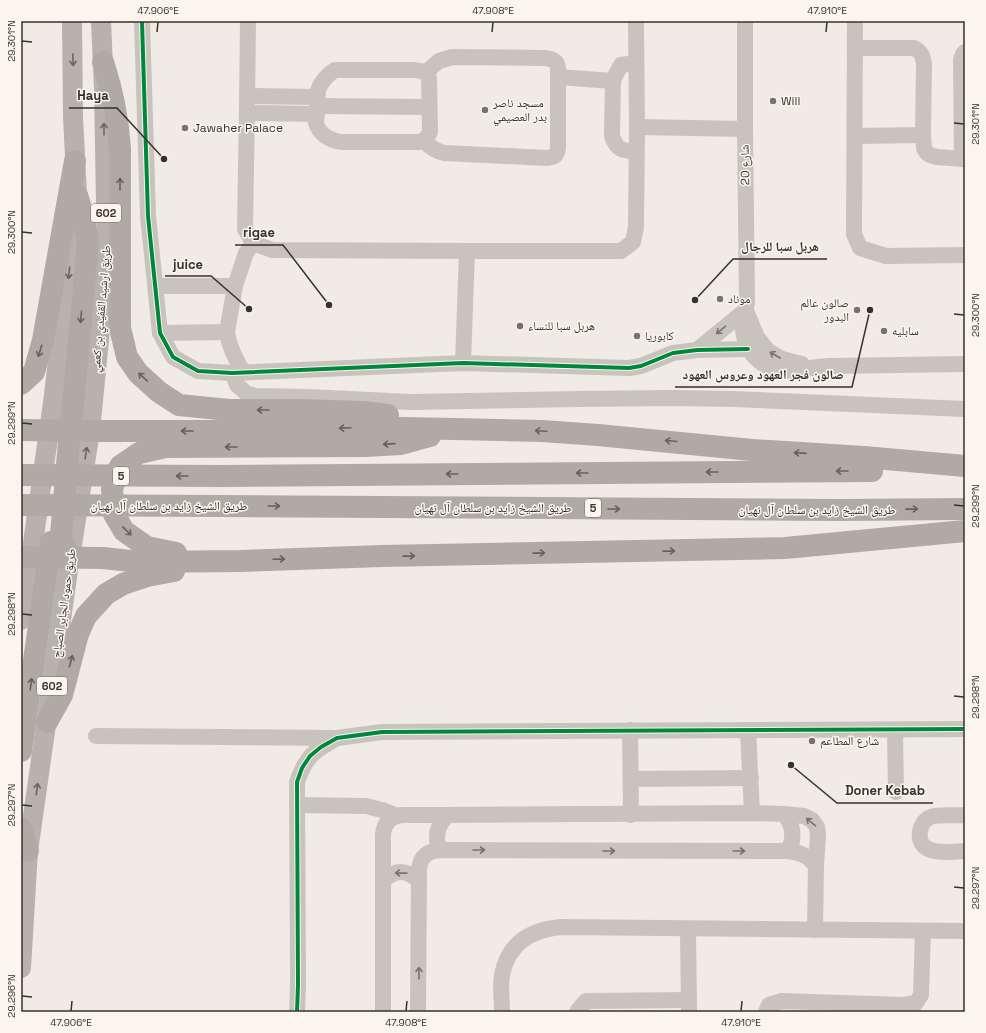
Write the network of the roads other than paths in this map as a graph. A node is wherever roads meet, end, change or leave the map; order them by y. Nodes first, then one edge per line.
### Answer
1 (72, 21) edge
2 (142, 21) edge
3 (248, 21) edge
4 (636, 21) edge
5 (746, 21) edge
6 (855, 21) edge
7 (101, 23) edge
8 (855, 48) junction
9 (965, 52) edge
10 (103, 62) junction
11 (636, 63) junction
12 (426, 72) junction
13 (558, 77) junction
14 (613, 82) junction
15 (247, 96) junction
16 (317, 106) junction
17 (429, 107) junction
18 (247, 113) junction
19 (637, 127) junction
20 (745, 129) junction
21 (923, 135) junction
22 (855, 136) junction
23 (424, 141) junction
24 (636, 151) junction
25 (964, 159) edge
26 (75, 161) junction
27 (77, 195) junction
28 (253, 243) junction
29 (467, 251) junction
30 (965, 255) edge
31 (156, 286) junction
32 (235, 286) junction
33 (746, 310) junction
34 (227, 332) junction
35 (160, 333) junction
36 (748, 349) junction
37 (697, 350) junction
38 (463, 363) junction
39 (965, 364) edge
40 (811, 368) junction
41 (238, 372) junction
42 (21, 384) edge
43 (965, 409) edge
44 (454, 429) junction
45 (21, 430) edge
46 (48, 430) junction
47 (80, 431) junction
48 (965, 466) edge
49 (965, 471) edge
50 (21, 475) edge
51 (21, 506) edge
52 (965, 509) edge
53 (965, 531) edge
54 (43, 557) edge
55 (213, 560) junction
56 (240, 561) junction
57 (21, 620) edge
58 (47, 722) junction
59 (630, 730) junction
60 (748, 730) junction
61 (896, 730) junction
62 (965, 730) edge
63 (96, 736) dead end
64 (337, 738) junction
65 (21, 751) edge
66 (751, 778) junction
67 (630, 779) junction
68 (896, 792) dead end
69 (297, 805) junction
70 (752, 814) junction
71 (784, 814) junction
72 (448, 815) junction
73 (631, 815) junction
74 (965, 815) edge
75 (397, 816) junction
76 (21, 829) edge
77 (440, 850) junction
78 (28, 851) junction
79 (788, 851) junction
80 (965, 852) edge
81 (816, 866) junction
82 (383, 881) junction
83 (419, 881) junction
84 (688, 929) junction
85 (814, 930) junction
86 (923, 930) junction
87 (965, 931) edge
88 (21, 968) edge
89 (610, 1006) edge
90 (689, 1006) edge
91 (297, 1012) edge
92 (383, 1012) edge
93 (418, 1012) edge
94 (502, 1012) edge
95 (577, 1012) edge
96 (766, 1012) edge

1 -> 26 main road, 602
2 - 31 street
3 - 15 street
4 - 11 street
5 - 20 street, شارع 20
6 - 8 street
7 - 10 main road, طريق ارشيد القفيدي بن كعمي / 602
8 - 21 street
8 - 22 street
9 - 25 street
44 -> 10 highway
47 -> 10 main road, طريق ارشيد القفيدي بن كعمي / 602
11 - 14 street
11 - 19 street
12 - 13 street
12 - 16 street
12 - 17 street
13 - 14 street
13 - 23 street
14 - 24 street
15 - 16 street
15 - 18 street
16 - 17 street
16 - 18 street
16 - 23 street
17 - 23 street
18 - 28 street
19 - 20 street
19 - 24 street
20 - 33 street, شارع 20
21 - 22 street
21 - 25 street
22 - 30 street
24 - 29 street
26 - 27 main road, 602
26 -> 42 highway
27 -> 46 main road, 602
27 -> 47 highway
28 - 29 street
28 - 32 street
29 - 38 street
31 - 32 street
31 - 35 street
32 - 34 street
33 - 36 street, شارع 20
33 -> 37 street
40 -> 33 street
34 - 35 street
34 - 41 street
35 - 41 street
36 - 37 street
36 - 40 street
37 - 38 street
38 - 41 street
39 - 40 street
41 - 43 street
44 -> 47 highway
48 -> 44 highway
44 -> 55 highway
45 - 46 highway
46 - 47 highway
46 - 54 highway
47 - 54 highway
49 -> 50 highway, 5
51 -> 52 highway, طريق الشيخ زايد بن سلطان آل نهيان / 5
56 -> 53 highway
54 - 55 highway
54 - 57 main road
54 - 58 main road, طريق حمود الجابر الصباح / 602
65 -> 54 highway
55 - 56 highway
58 -> 56 highway
78 -> 58 main road, طريق حمود الجابر الصباح / 602
59 - 60 street
59 - 64 street
59 - 67 street
60 - 61 street
60 - 66 street
61 - 62 street
61 - 68 street
63 - 64 street
64 - 69 street
66 - 67 street
66 - 70 street
67 - 73 street
69 - 75 street
69 - 91 street
70 - 71 street
70 - 73 street
71 - 79 street
81 -> 71 street
72 - 73 street
72 - 75 street
72 - 77 street
74 - 80 street
75 - 82 street
76 - 78 highway
77 -> 79 street
77 - 83 street
78 - 88 main road, طريق حمود الجابر الصباح / 602
79 - 81 street
81 - 85 street
83 -> 82 street
82 - 92 street
93 -> 83 street
84 - 85 street
84 - 90 street
84 - 94 street
85 - 86 street
86 - 87 street
86 - 96 street
89 - 90 street
89 - 95 street

